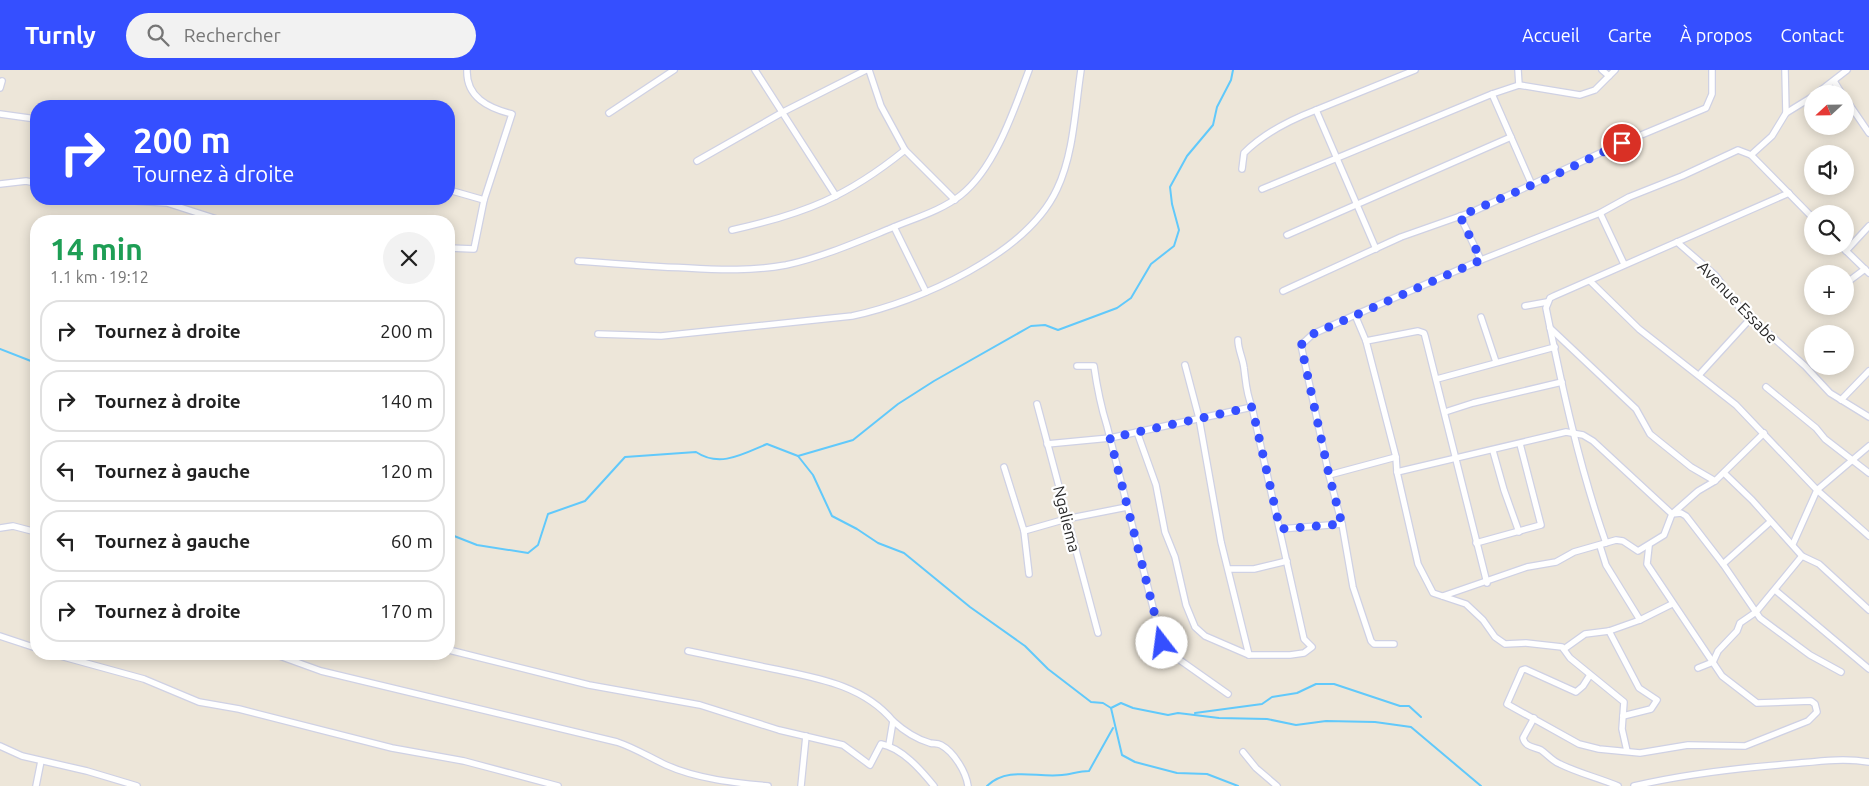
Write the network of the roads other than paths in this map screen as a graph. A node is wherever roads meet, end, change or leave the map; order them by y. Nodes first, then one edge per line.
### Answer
1 (467, 70) edge
2 (674, 70) edge
3 (755, 70) edge
4 (867, 70) edge
5 (1029, 70) edge
6 (1081, 70) edge
7 (1415, 70) edge
8 (1518, 70) edge
9 (1602, 70) edge
10 (1615, 70) edge
11 (1712, 70) edge
12 (1785, 70) edge
13 (1847, 70) edge
14 (1609, 76) junction
15 (2, 80) dead end
16 (1834, 81) junction
17 (1520, 85) junction
18 (1828, 85) edge
19 (1836, 85) edge
20 (0, 88) edge
21 (1492, 94) junction
22 (1804, 103) edge
23 (1316, 110) junction
24 (1854, 111) edge
25 (783, 112) junction
26 (609, 113) dead end
27 (1786, 113) junction
28 (0, 114) edge
29 (30, 118) edge
30 (1869, 133) edge
31 (1511, 137) junction
32 (904, 150) junction
33 (1750, 155) junction
34 (1335, 158) junction
35 (697, 161) dead end
36 (1242, 168) dead end
37 (30, 182) edge
38 (0, 184) edge
39 (1532, 185) junction
40 (1262, 189) dead end
41 (455, 192) edge
42 (1789, 193) junction
43 (836, 196) junction
44 (484, 200) junction
45 (954, 200) junction
46 (173, 205) edge
47 (1356, 205) junction
48 (1804, 209) edge
49 (1600, 213) junction
50 (204, 215) edge
51 (1460, 216) junction
52 (1869, 226) edge
53 (894, 227) junction
54 (732, 230) dead end
55 (1286, 235) dead end
56 (1854, 239) edge
57 (1677, 242) junction
58 (455, 248) edge
59 (1376, 249) junction
60 (1850, 255) edge
61 (1481, 260) junction
62 (578, 261) dead end
63 (1624, 264) junction
64 (1867, 271) edge
65 (1854, 279) edge
66 (1590, 282) junction
67 (1283, 291) dead end
68 (926, 292) junction
69 (1547, 302) junction
70 (1525, 306) dead end
71 (1355, 315) junction
72 (1481, 317) dead end
73 (1751, 318) junction
74 (1550, 328) junction
75 (598, 334) dead end
76 (1238, 340) dead end
77 (1366, 341) junction
78 (1555, 347) junction
79 (1496, 362) junction
80 (1185, 364) dead end
81 (1078, 366) dead end
82 (1869, 371) edge
83 (1699, 375) junction
84 (1437, 379) junction
85 (1562, 382) junction
86 (1766, 387) dead end
87 (1841, 400) junction
88 (1037, 404) dead end
89 (1252, 407) junction
90 (1445, 412) junction
91 (1869, 417) edge
92 (1198, 418) junction
93 (1137, 432) junction
94 (1573, 432) junction
95 (1764, 434) junction
96 (1110, 438) junction
97 (1047, 444) junction
98 (1520, 444) junction
99 (1869, 446) edge
100 (1493, 451) junction
101 (1396, 457) junction
102 (1457, 459) junction
103 (1852, 459) junction
104 (1004, 467) dead end
105 (1397, 472) junction
106 (1724, 473) junction
107 (1869, 473) edge
108 (1329, 475) junction
109 (1715, 481) junction
110 (1817, 490) junction
111 (1127, 507) junction
112 (1672, 514) junction
113 (1066, 519) junction
114 (1770, 522) junction
115 (1342, 524) junction
116 (0, 528) edge
117 (1280, 529) junction
118 (30, 530) edge
119 (1024, 531) junction
120 (1519, 532) junction
121 (1869, 536) edge
122 (1476, 543) junction
123 (1603, 544) junction
124 (1793, 544) junction
125 (1649, 546) junction
126 (1802, 556) junction
127 (1287, 561) junction
128 (1723, 564) junction
129 (1229, 569) junction
130 (1029, 574) dead end
131 (1486, 582) junction
132 (1775, 590) junction
133 (1443, 596) junction
134 (1672, 604) junction
135 (1869, 610) edge
136 (1756, 612) junction
137 (1640, 620) junction
138 (1609, 631) junction
139 (1098, 633) dead end
140 (0, 636) edge
141 (1394, 644) dead end
142 (30, 646) edge
143 (1564, 649) junction
144 (688, 651) dead end
145 (1167, 651) junction
146 (455, 652) edge
147 (1250, 655) junction
148 (75, 660) edge
149 (291, 660) edge
150 (1154, 662) dead end
151 (1713, 662) junction
152 (1698, 668) dead end
153 (1869, 669) edge
154 (1841, 672) dead end
155 (1590, 675) junction
156 (1228, 694) dead end
157 (1623, 716) junction
158 (1534, 718) junction
159 (893, 721) junction
160 (806, 736) junction
161 (0, 746) edge
162 (889, 746) junction
163 (1627, 751) junction
164 (1243, 752) dead end
165 (41, 761) junction
166 (1869, 762) edge
167 (531, 783) edge
168 (124, 784) edge
169 (741, 785) edge
170 (36, 786) edge
171 (137, 786) edge
172 (558, 786) edge
173 (768, 786) edge
174 (801, 786) edge
175 (934, 786) edge
176 (968, 786) edge
177 (1276, 786) edge
178 (1618, 786) edge
179 (1634, 786) edge

1 - 44 street
2 - 26 street
3 - 25 street
4 - 25 street
4 - 32 street
5 - 45 street
6 - 68 street
7 - 23 street
8 - 17 street
9 - 14 street
10 - 14 street
11 - 39 street
12 - 27 street
13 - 16 street
14 - 17 street
15 - 20 street
16 - 18 street
16 - 19 street
17 - 21 street
21 - 31 street
21 - 34 street
22 - 27 street
23 - 34 street
23 - 36 street
24 - 30 street
25 - 35 street
25 - 43 street
27 - 33 street
28 - 29 street
31 - 39 street
31 - 47 street
32 - 43 street
32 - 45 street
33 - 42 street
33 - 49 street
34 - 40 street
34 - 47 street
37 - 38 street
39 - 51 street
41 - 44 street
42 - 48 street
42 - 57 street
43 - 54 street
44 - 58 street
45 - 53 street
46 - 50 street
47 - 55 street
47 - 59 street
49 - 61 street
49 - 63 street
51 - 59 street
51 - 61 street
52 - 56 street
53 - 62 street
53 - 68 street
57 - 63 street
57 - 73 street, Avenue Essabe
59 - 67 street
60 - 64 street
61 - 71 street
63 - 66 street
64 - 65 street
66 - 69 street
66 - 83 street
68 - 75 street
69 - 70 street
69 - 74 street
71 - 77 street
71 - 108 street
72 - 79 street
73 - 83 street
73 - 87 street, Avenue Essabe
74 - 78 street
74 - 109 street
76 - 89 street
77 - 84 street
77 - 101 street
78 - 79 street
78 - 85 street
79 - 84 street
80 - 92 street
81 - 96 street
82 - 87 street
83 - 95 street
84 - 90 street
85 - 90 street
85 - 94 street
86 - 103 street
87 - 91 street, Avenue Essabe
88 - 97 street, Ngaliema
89 - 92 street
89 - 117 street
90 - 102 street
92 - 93 street
92 - 129 street
93 - 96 street
93 - 147 street
94 - 98 street
94 - 112 street
94 - 123 street
95 - 106 street
95 - 110 street
96 - 97 street
96 - 111 street
97 - 113 street, Ngaliema
98 - 100 street
98 - 120 street
99 - 103 street
100 - 102 street
100 - 120 street
101 - 105 street
101 - 108 street
102 - 105 street
102 - 122 street
103 - 107 street
103 - 110 street
104 - 119 street
105 - 133 street
106 - 109 street
106 - 114 street
108 - 115 street
109 - 112 street
110 - 121 street
110 - 124 street
111 - 113 street
111 - 145 street
112 - 125 street
112 - 128 street
113 - 119 street
113 - 139 street, Ngaliema
114 - 124 street
114 - 128 street
115 - 117 street
115 - 141 street
116 - 118 street
117 - 127 street
119 - 130 street
120 - 122 street
122 - 131 street
123 - 125 street
123 - 131 street
123 - 137 street
124 - 126 street
125 - 134 street
126 - 132 street
126 - 135 street
127 - 129 street
127 - 147 street
128 - 136 street
129 - 147 street
131 - 133 street
132 - 136 street
132 - 153 street
133 - 143 street
134 - 137 street
134 - 151 street
136 - 151 street
136 - 154 street
137 - 138 street
138 - 143 street
138 - 157 street
140 - 142 street
143 - 155 street
144 - 159 street
145 - 150 street
145 - 156 street
146 - 160 street
148 - 167 street
149 - 169 street
151 - 152 street
151 - 163 street
155 - 157 street
155 - 158 street
157 - 163 street
158 - 163 street
158 - 178 street
159 - 162 street
159 - 176 street
160 - 162 street
160 - 174 street
161 - 165 street
162 - 175 street
164 - 177 street
165 - 168 street
165 - 170 street
166 - 179 street
167 - 172 street
168 - 171 street
169 - 173 street

